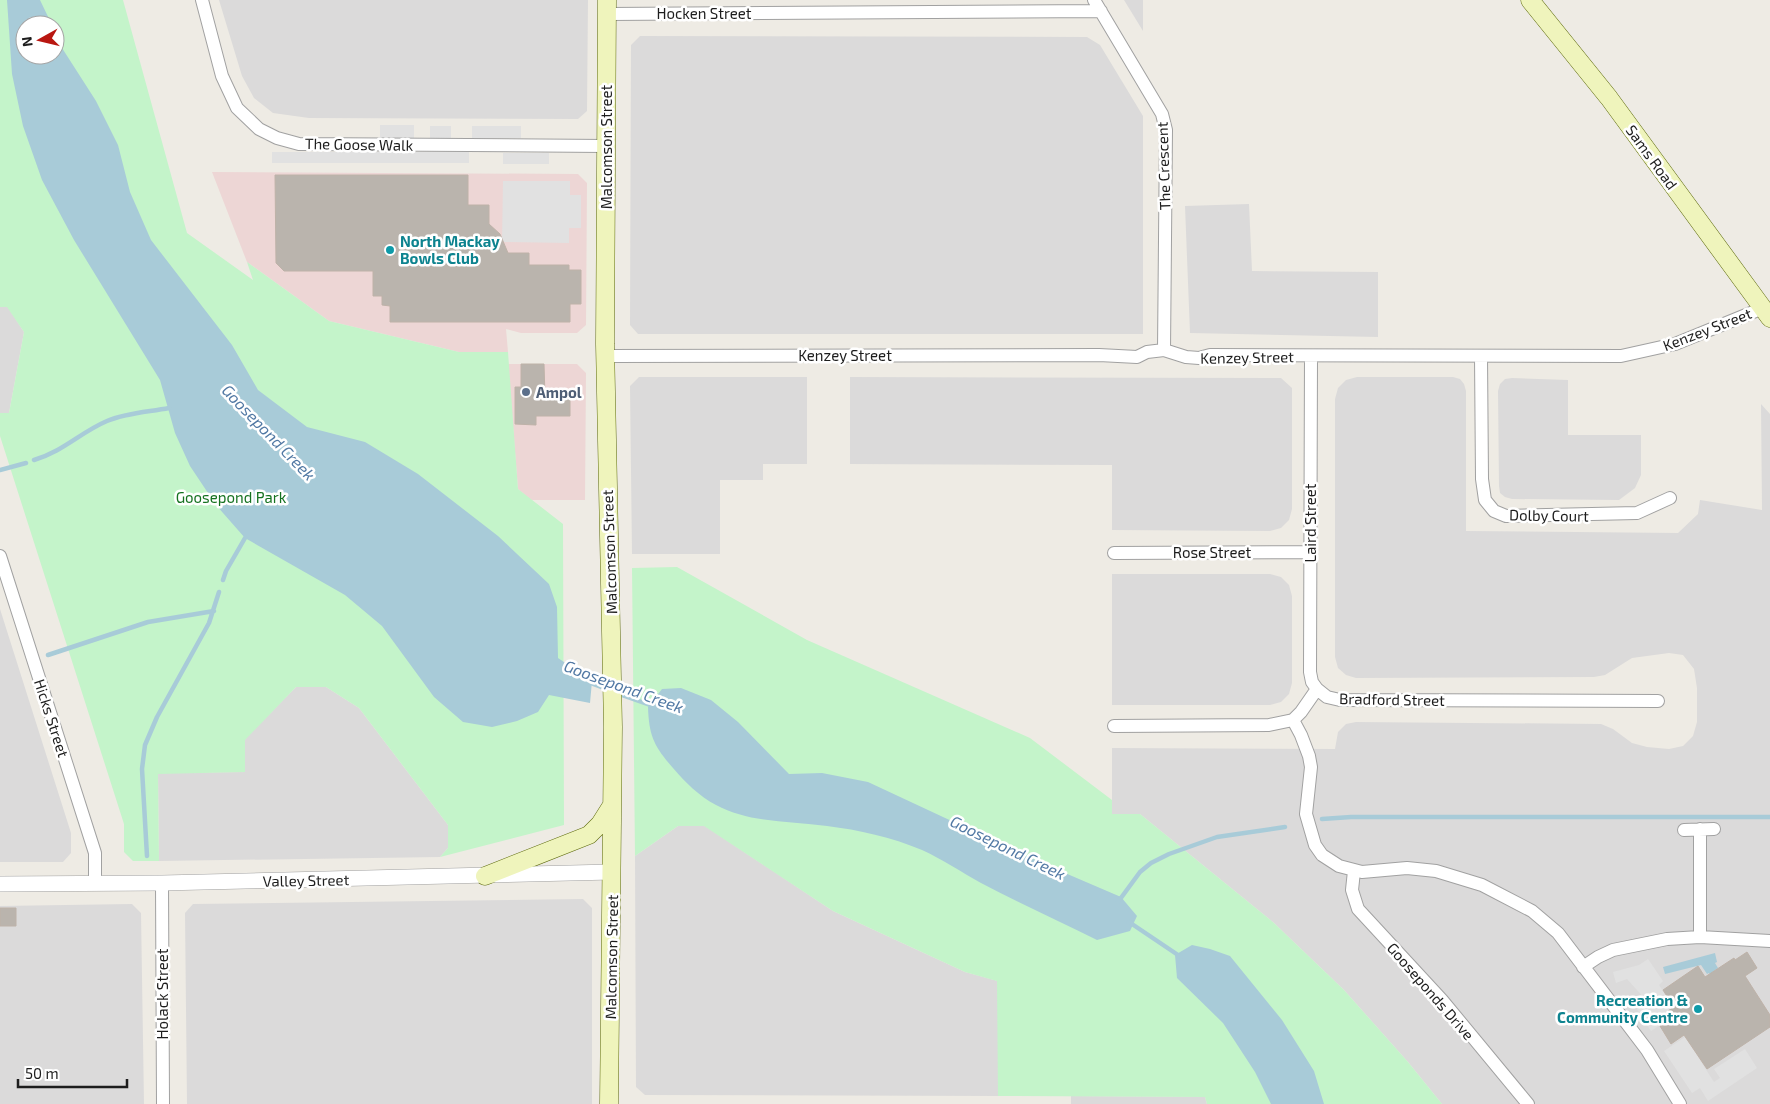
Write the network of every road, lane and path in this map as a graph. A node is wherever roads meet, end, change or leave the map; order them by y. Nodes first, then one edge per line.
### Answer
1 (202, 0) edge
2 (1094, 0) edge
3 (1530, 0) edge
4 (608, 7) edge
5 (1101, 12) junction
6 (606, 146) junction
7 (1766, 313) edge
8 (1164, 350) junction
9 (606, 356) junction
10 (1311, 356) junction
11 (1481, 356) junction
12 (1670, 498) dead end
13 (1310, 552) junction
14 (1114, 553) dead end
15 (0, 556) edge
16 (1317, 689) junction
17 (1658, 701) dead end
18 (1293, 720) junction
19 (1114, 726) dead end
20 (612, 804) junction
21 (1700, 829) junction
22 (1714, 829) dead end
23 (1684, 830) dead end
24 (1354, 871) junction
25 (612, 872) junction
26 (485, 876) junction
27 (95, 882) junction
28 (162, 883) junction
29 (0, 884) edge
30 (1700, 937) junction
31 (1770, 942) edge
32 (1583, 967) junction
33 (163, 1104) edge
34 (609, 1104) edge
35 (1528, 1104) edge
36 (1680, 1104) edge

1 - 6 street, The Goose Walk
2 - 5 street, The Crescent
3 - 7 main road, Sams Road
4 - 5 street, Hocken Street
4 - 6 main road, Malcomson Street
5 - 8 street, The Crescent
6 - 9 main road, Malcomson Street
7 - 11 street, Kenzey Street
8 - 9 street, Kenzey Street
8 - 10 street, Kenzey Street
9 - 20 main road, Malcomson Street
10 - 11 street, Kenzey Street
10 - 13 street, Laird Street
11 - 12 street, Dolby Court
13 - 14 street, Rose Street
13 - 16 street, Laird Street
15 - 27 street, Hicks Street
16 - 17 street, Bradford Street
16 - 18 street, Bradford Street
18 - 19 street
18 - 24 street
20 - 25 main road, Malcomson Street
20 - 26 main road
21 - 22 street
21 - 23 street
21 - 30 street
24 - 32 street
24 - 35 street, Gooseponds Drive
25 - 26 street, Valley Street
25 - 34 main road, Malcomson Street
26 - 28 street, Valley Street
27 - 28 street, Valley Street
27 - 29 street, Valley Street
28 - 33 street, Holack Street
30 - 31 street
30 - 32 street
32 - 36 street

